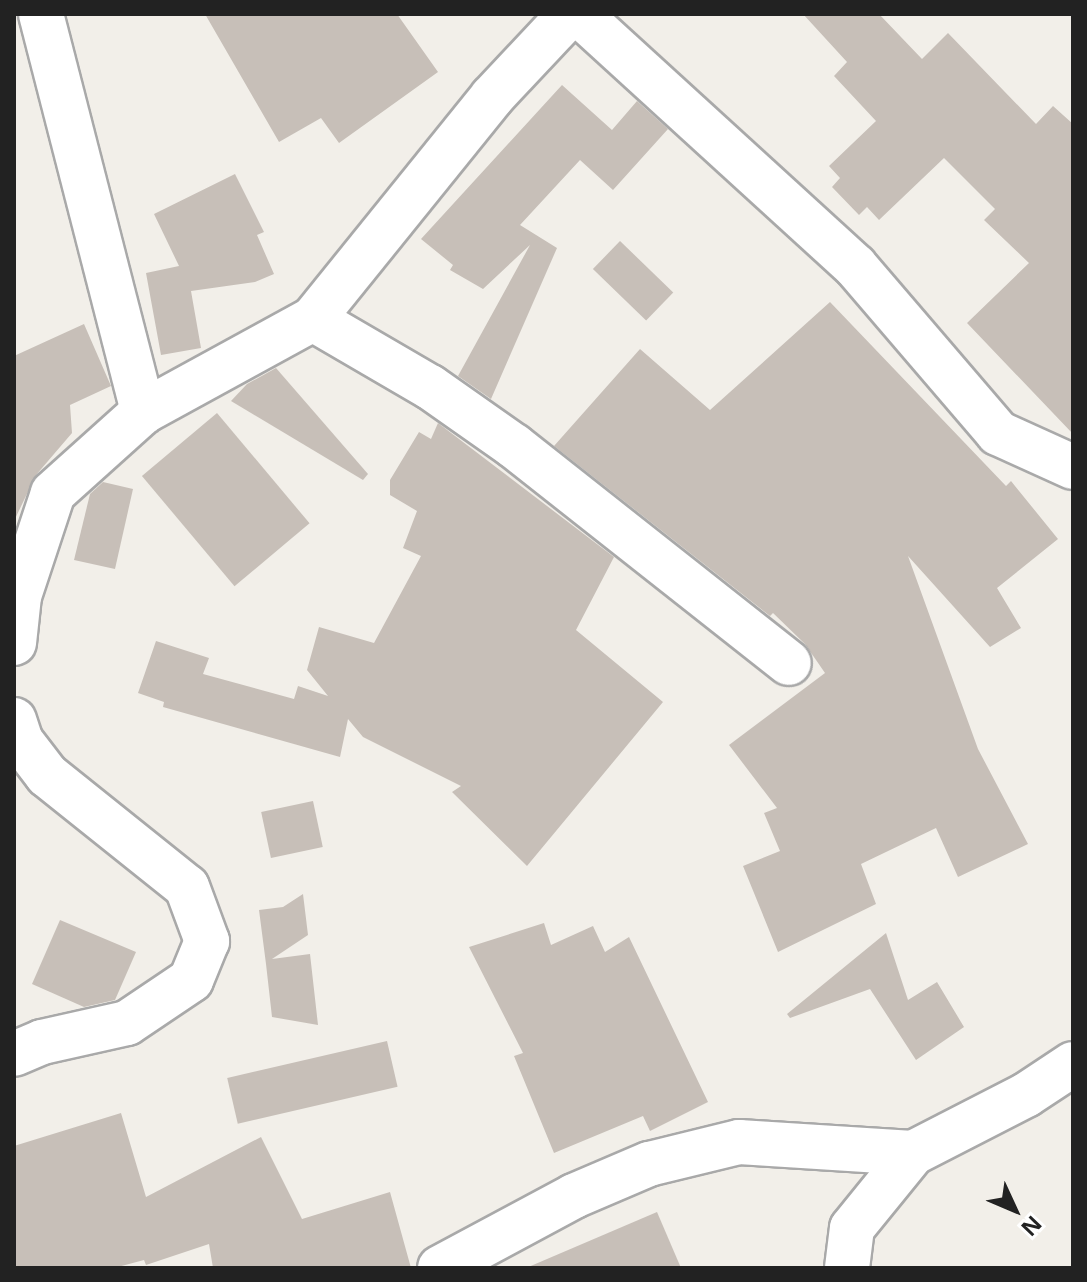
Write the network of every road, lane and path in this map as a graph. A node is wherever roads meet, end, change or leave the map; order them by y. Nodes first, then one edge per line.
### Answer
1 (41, 14) edge
2 (570, 14) edge
3 (579, 14) edge
4 (313, 319) junction
5 (143, 412) junction
6 (1073, 467) edge
7 (53, 493) junction
8 (14, 526) edge
9 (14, 643) edge
10 (789, 663) dead end
11 (14, 720) edge
12 (14, 1054) edge
13 (1073, 1064) edge
14 (913, 1153) junction
15 (440, 1268) edge
16 (847, 1268) edge

1 - 5 street
2 - 4 street
3 - 6 street
4 - 5 street
4 - 10 street
5 - 7 street
7 - 8 street
7 - 9 street
11 - 12 street
13 - 14 street
14 - 15 street
14 - 16 street

